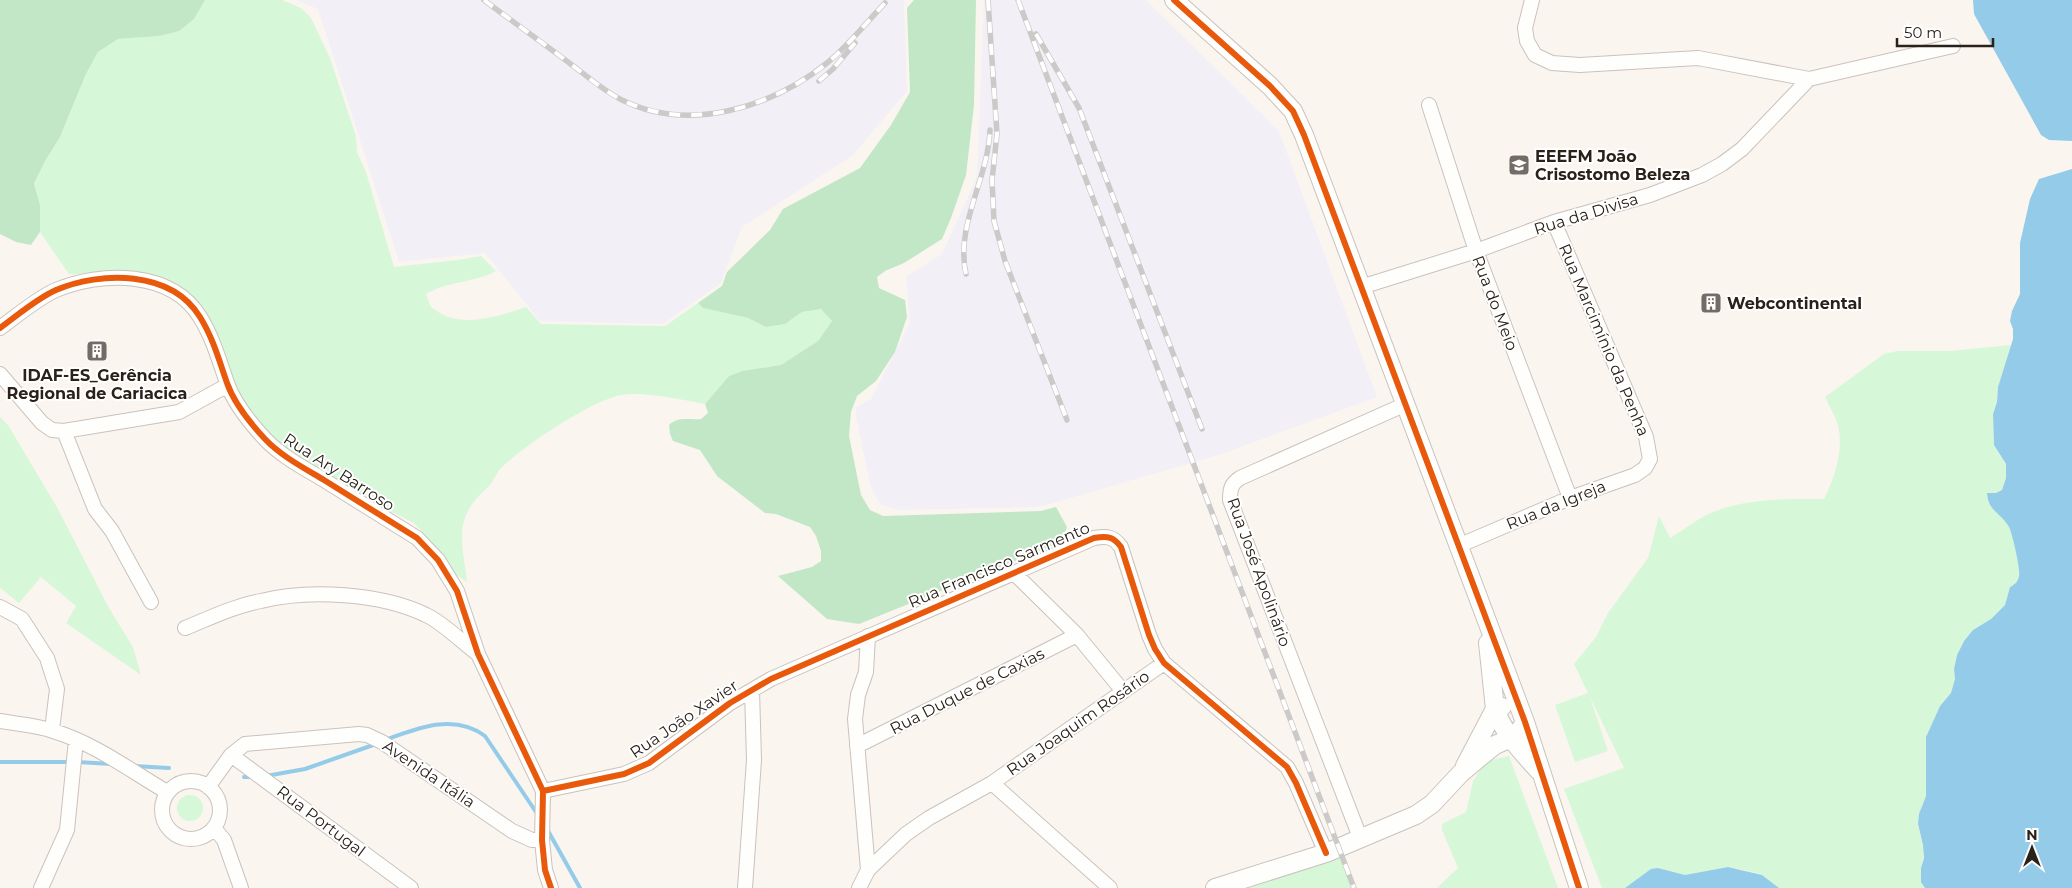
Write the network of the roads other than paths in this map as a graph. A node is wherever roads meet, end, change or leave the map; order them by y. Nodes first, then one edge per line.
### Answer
1 (1174, 0) edge
2 (1532, 0) edge
3 (1953, 46) dead end
4 (1809, 79) junction
5 (1429, 105) dead end
6 (1554, 222) junction
7 (1476, 251) junction
8 (1361, 287) junction
9 (0, 328) edge
10 (0, 374) edge
11 (228, 385) junction
12 (1406, 404) junction
13 (64, 431) junction
14 (1650, 458) joint
15 (1570, 498) junction
16 (1458, 546) junction
17 (1014, 573) junction
18 (150, 602) dead end
19 (0, 607) edge
20 (1486, 620) junction
21 (185, 628) dead end
22 (868, 636) junction
23 (1077, 636) junction
24 (478, 654) junction
25 (1164, 663) junction
26 (752, 690) junction
27 (1122, 690) junction
28 (1495, 710) junction
29 (1522, 714) junction
30 (0, 721) edge
31 (52, 730) junction
32 (1511, 739) junction
33 (76, 740) junction
34 (857, 746) junction
35 (231, 755) junction
36 (1461, 773) junction
37 (1544, 778) junction
38 (992, 784) junction
39 (208, 787) junction
40 (543, 791) junction
41 (168, 792) junction
42 (214, 828) junction
43 (542, 840) junction
44 (1361, 840) junction
45 (1326, 853) junction
46 (868, 870) junction
47 (41, 888) edge
48 (241, 888) edge
49 (411, 888) edge
50 (551, 888) edge
51 (745, 888) edge
52 (859, 888) edge
53 (1110, 888) edge
54 (1215, 888) edge
55 (1579, 888) edge

1 - 8 street
2 - 4 street
3 - 4 street
4 - 6 street, Rua da Divisa
5 - 7 street, Rua do Meio
6 - 7 street, Rua da Divisa
6 - 14 street, Rua Marcimínio da Penha
7 - 8 street, Rua da Divisa
7 - 15 street, Rua do Meio
8 - 12 street
9 - 11 street, Rua Ary Barroso
10 - 13 street
11 - 13 street
11 - 24 street, Rua Ary Barroso
12 - 16 street
12 - 44 street, Rua José Apolinário
13 - 18 street
14 - 15 street, Rua da Igreja
15 - 16 street, Rua da Igreja
16 - 20 street
17 - 22 street, Rua Francisco Sarmento
17 - 23 street
17 - 25 street, Rua Francisco Sarmento
19 - 31 street
20 - 28 street
20 - 29 street
21 - 24 street
22 - 26 street, Rua João Xavier
22 - 34 street
23 - 27 street
23 - 34 street, Rua Duque de Caxias
24 - 40 street, Rua Ary Barroso
25 - 27 street, Rua Joaquim Rosário
25 - 45 street, Rua Francisco Sarmento
26 - 40 street, Rua João Xavier
26 - 51 street
27 - 38 street, Rua Joaquim Rosário
28 - 29 street
28 - 32 street
28 - 36 street
29 - 32 street
29 - 37 street
30 - 31 street
31 - 33 street
32 - 36 street
32 - 37 street
33 - 41 street
33 - 47 street
34 - 46 street
35 - 39 street, Avenida Itália
35 - 43 street, Avenida Itália
35 - 49 street, Rua Portugal
36 - 44 street
37 - 55 street
38 - 46 street, Rua Joaquim Rosário
38 - 53 street
39 - 41 street
39 - 42 street
40 - 43 street
41 - 42 street
42 - 48 street
43 - 50 street
44 - 45 street
45 - 54 street
46 - 52 street

